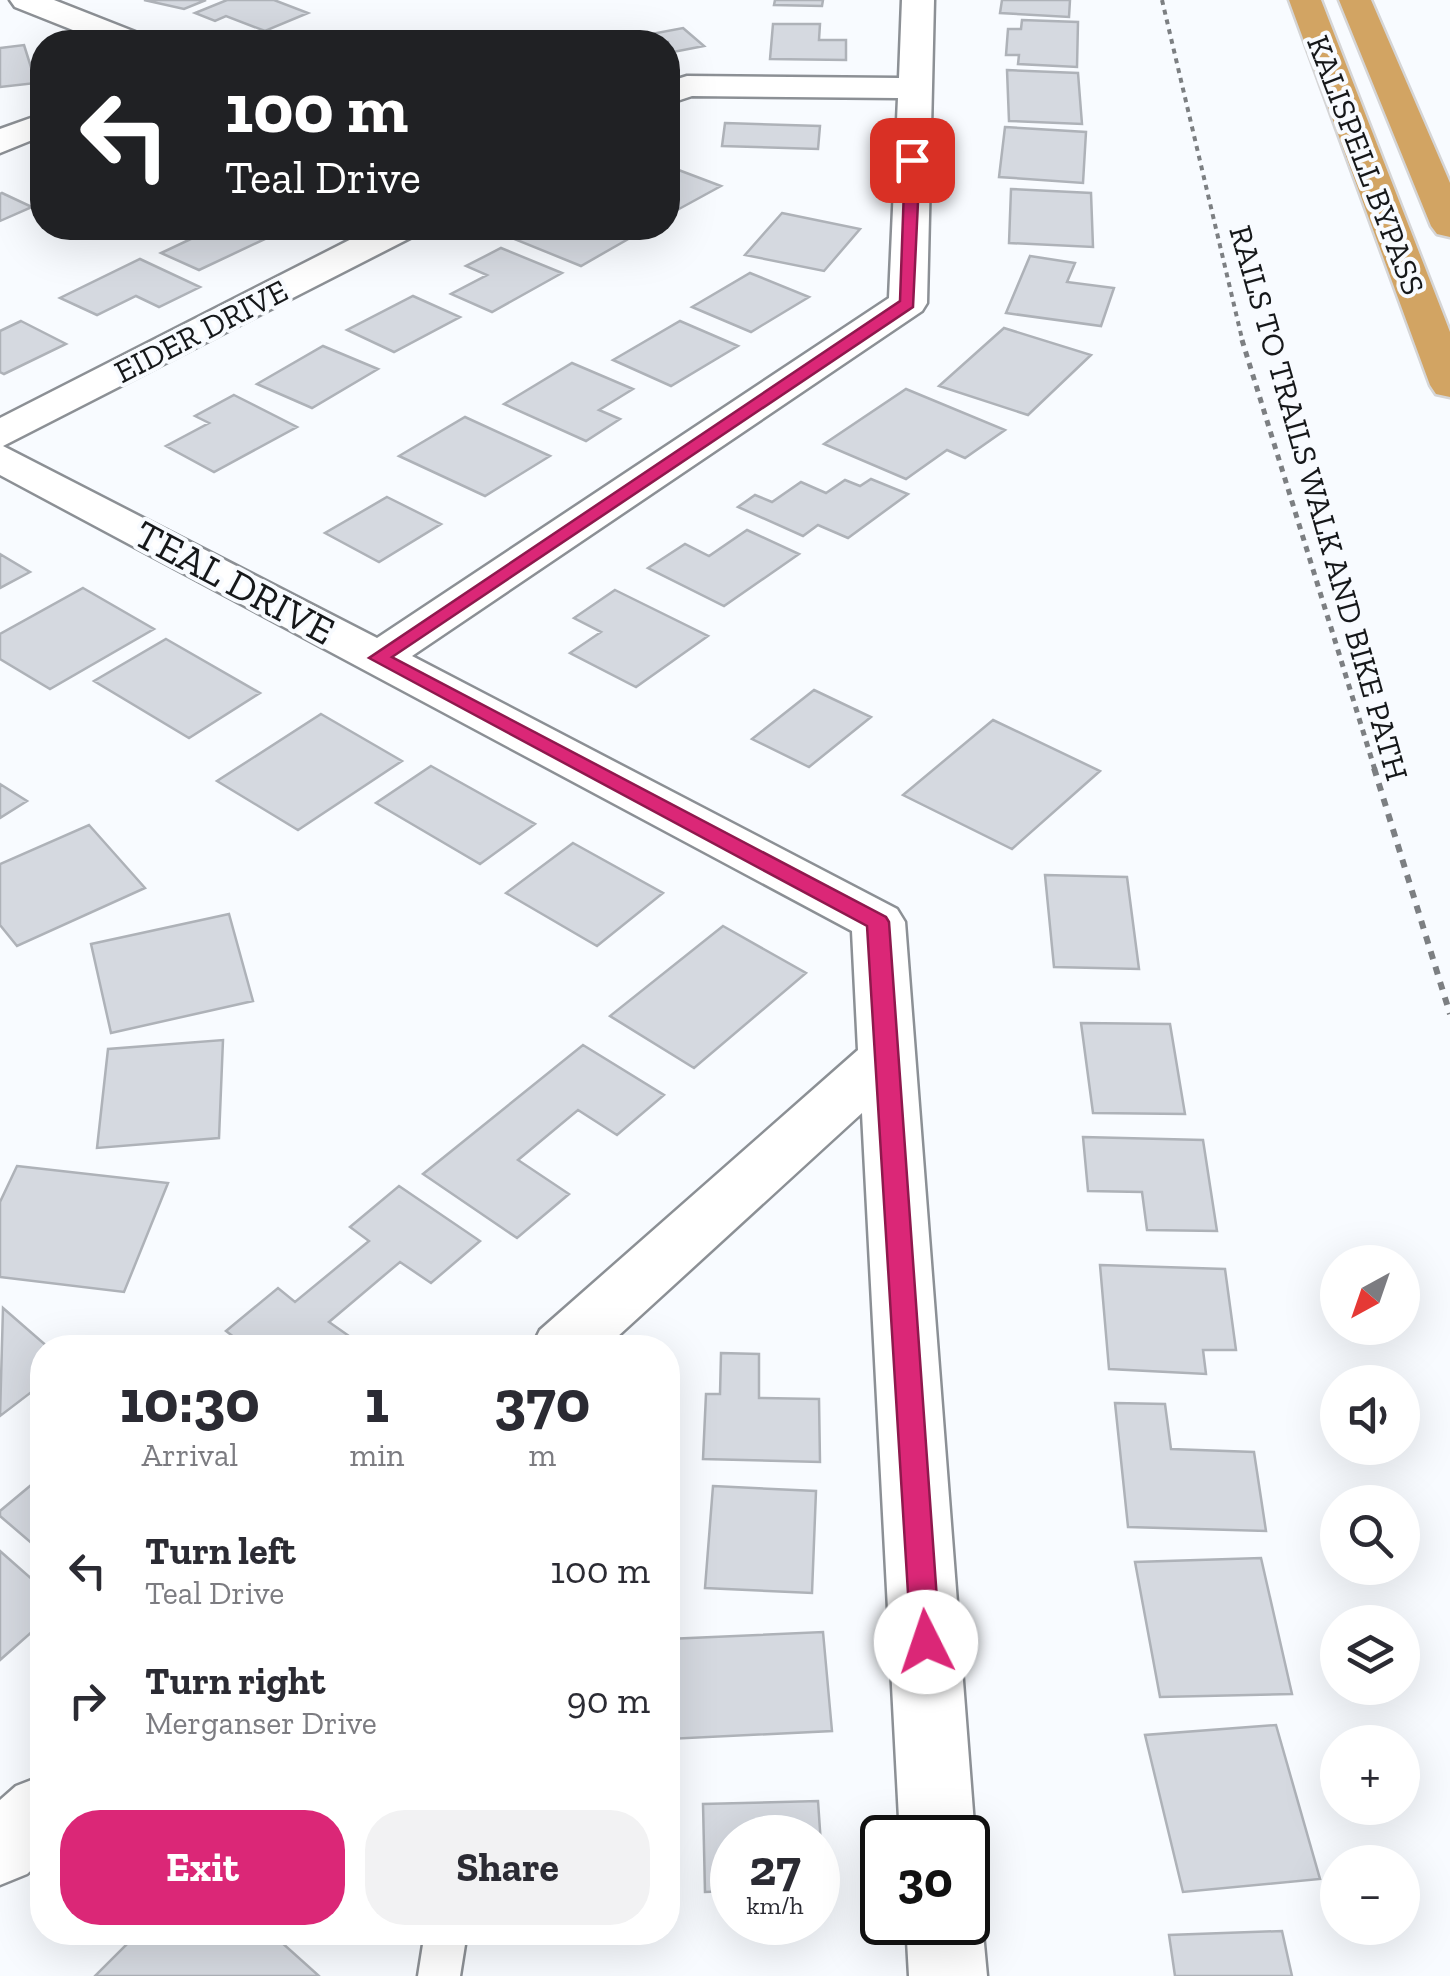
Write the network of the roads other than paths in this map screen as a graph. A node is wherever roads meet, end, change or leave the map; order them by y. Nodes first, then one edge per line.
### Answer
1 (26, 0) edge
2 (918, 0) edge
3 (1305, 0) edge
4 (1355, 0) edge
5 (101, 30) edge
6 (915, 88) junction
7 (680, 89) edge
8 (30, 129) edge
9 (0, 142) edge
10 (1450, 226) edge
11 (378, 240) edge
12 (1450, 385) edge
13 (0, 434) edge
14 (0, 458) edge
15 (378, 658) junction
16 (887, 1057) junction
17 (577, 1335) edge
18 (936, 1815) edge
19 (30, 1822) edge
20 (0, 1849) edge
21 (444, 1945) edge
22 (946, 1945) edge
23 (439, 1976) edge
24 (948, 1976) edge

1 - 5 street
2 - 6 street
3 - 12 highway, KALISPELL BYPASS
4 - 10 highway, KALISPELL BYPASS
6 - 7 street
6 - 15 street
8 - 9 street
11 - 13 street, EIDER DRIVE
14 - 15 street, TEAL DRIVE
15 - 16 street, TEAL DRIVE
16 - 17 street
16 - 18 street, TEAL DRIVE
19 - 20 street
21 - 23 lane
22 - 24 street

